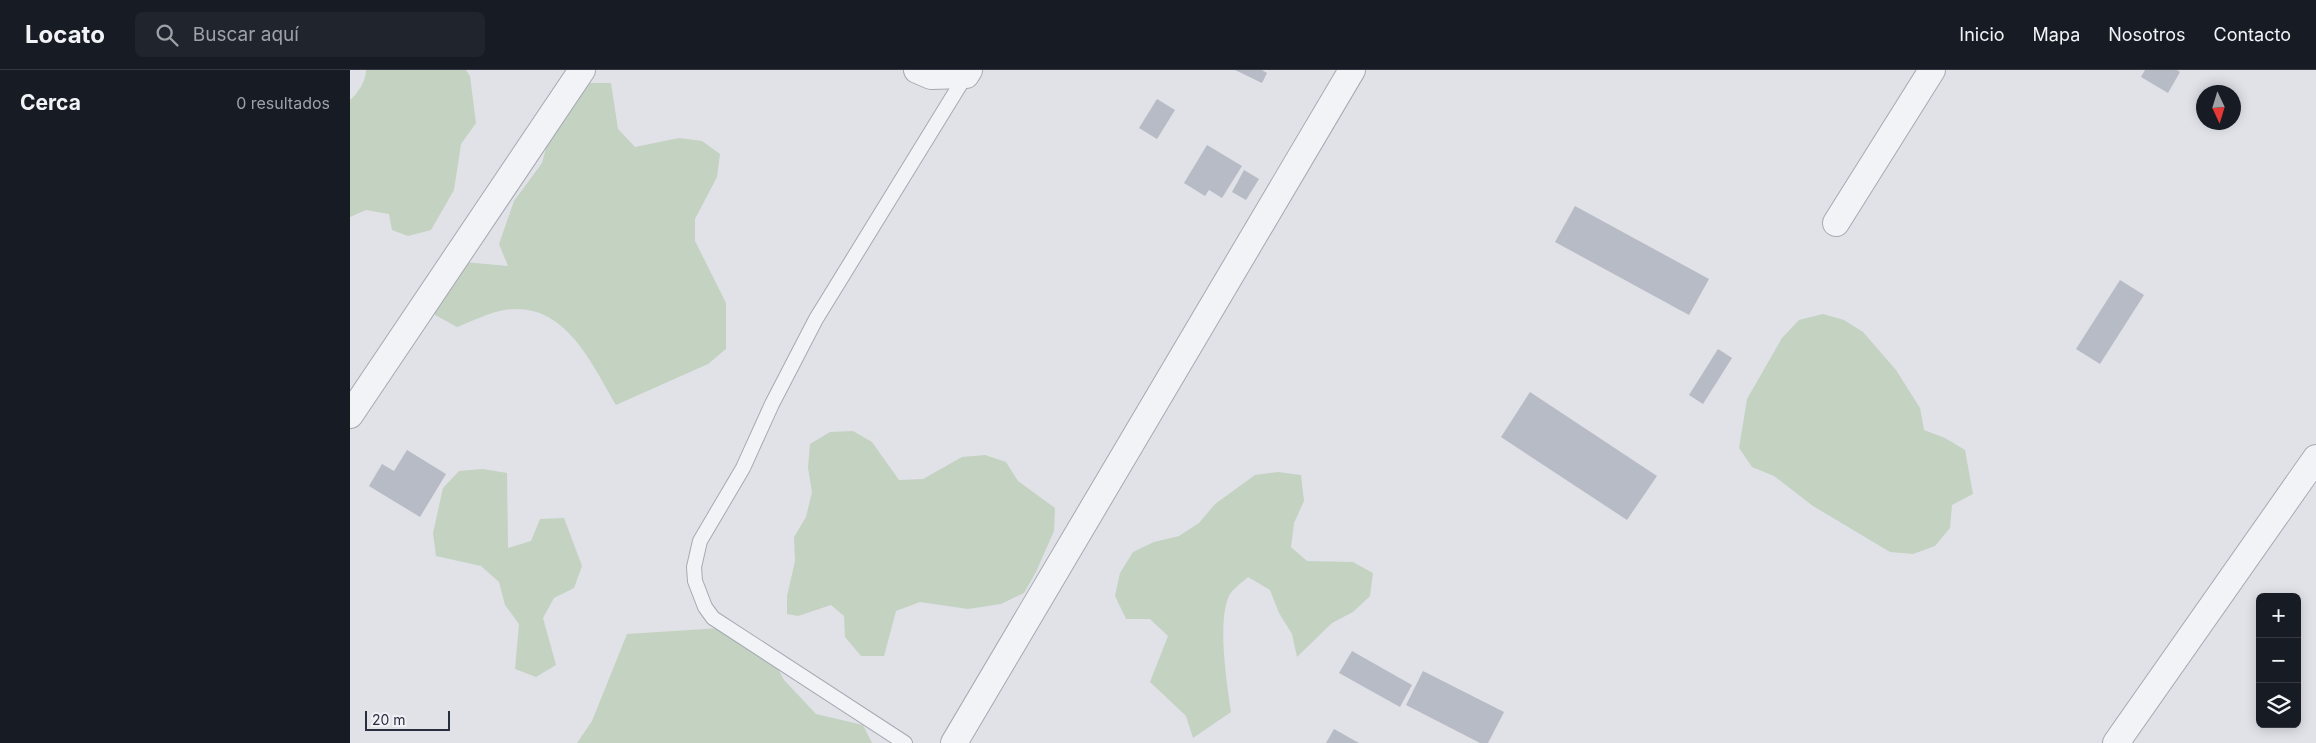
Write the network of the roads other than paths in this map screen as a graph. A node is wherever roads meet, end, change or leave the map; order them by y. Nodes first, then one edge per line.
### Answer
1 (582, 70) edge
2 (917, 70) edge
3 (1352, 70) edge
4 (1932, 70) edge
5 (968, 72) edge
6 (1836, 223) dead end
7 (350, 415) edge
8 (2316, 458) edge
9 (905, 743) edge
10 (954, 743) edge
11 (2116, 743) edge

1 - 7 street
2 - 5 street
3 - 10 street
4 - 6 street
5 - 9 lane
8 - 11 street

